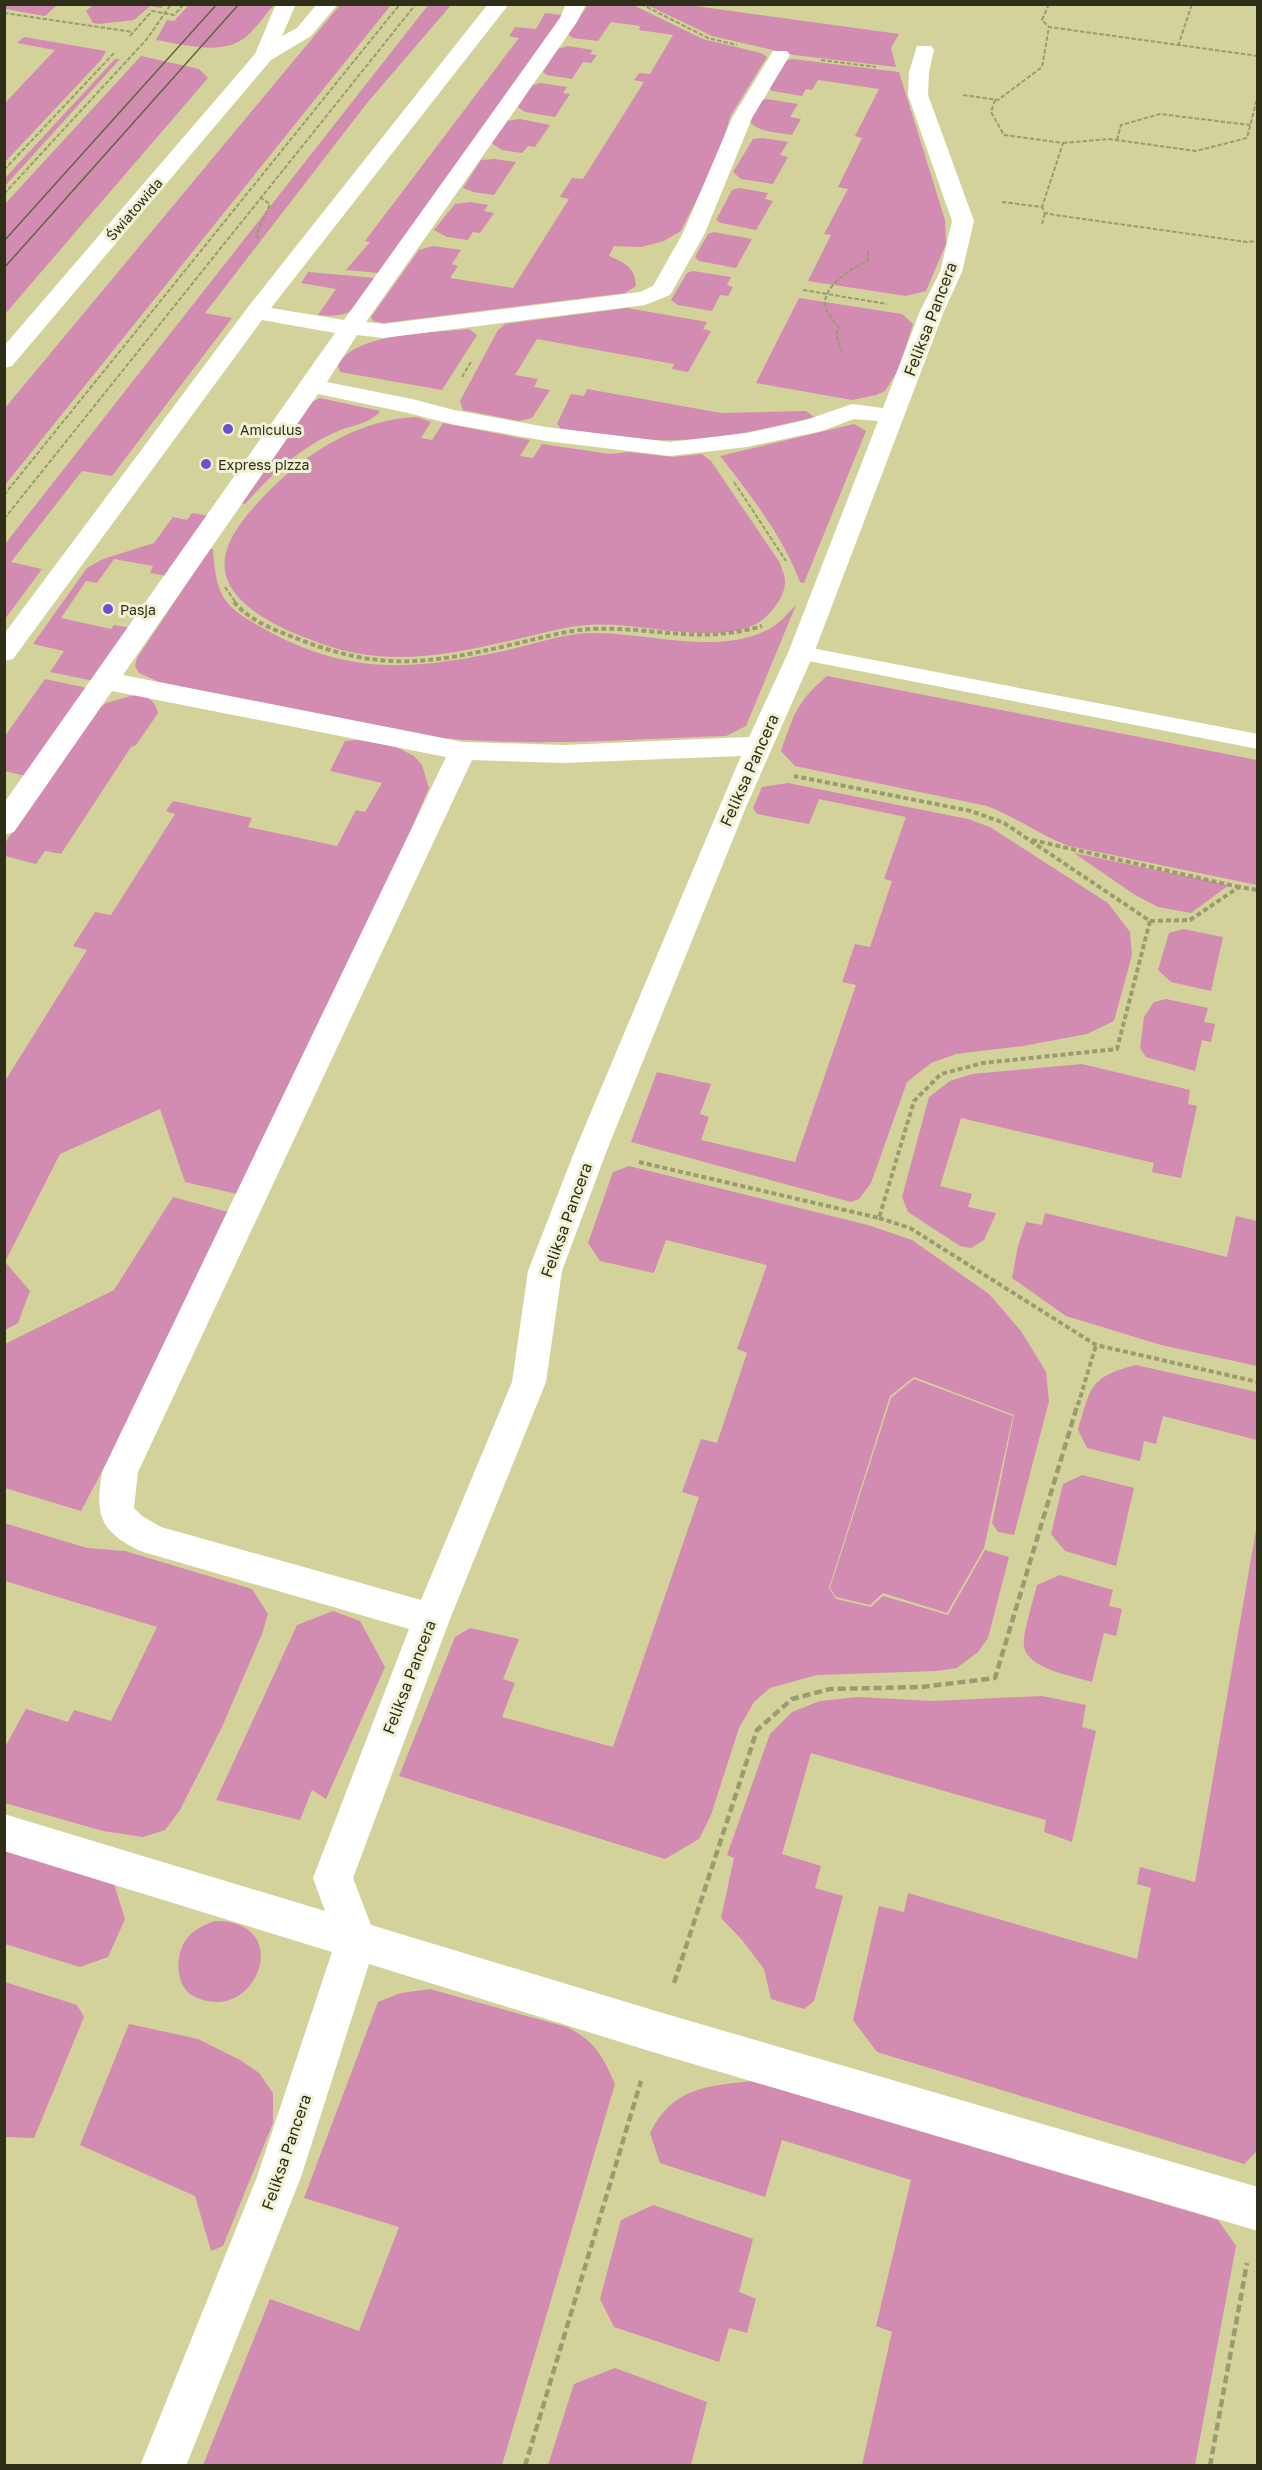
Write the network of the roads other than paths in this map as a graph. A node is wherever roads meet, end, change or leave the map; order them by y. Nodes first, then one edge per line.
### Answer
1 (286, 4) edge
2 (328, 4) edge
3 (499, 4) edge
4 (576, 4) edge
5 (924, 50) dead end
6 (780, 55) dead end
7 (264, 56) junction
8 (256, 312) junction
9 (350, 328) junction
10 (4, 361) edge
11 (312, 386) junction
12 (893, 416) junction
13 (4, 653) edge
14 (801, 653) junction
15 (107, 681) junction
16 (1257, 742) edge
17 (462, 751) junction
18 (754, 756) junction
19 (4, 825) edge
20 (430, 1619) junction
21 (4, 1832) edge
22 (356, 1940) junction
23 (1257, 2209) edge
24 (163, 2466) edge

1 - 7 street, Światowida
2 - 7 street, Światowida
3 - 8 street
4 - 9 street
5 - 12 street, Feliksa Pancera
6 - 9 street
7 - 10 street, Światowida
8 - 9 street
8 - 13 street
9 - 11 street
11 - 12 street
11 - 15 street
12 - 14 street, Feliksa Pancera
14 - 16 lane
14 - 18 street, Feliksa Pancera
15 - 17 street
15 - 19 street
17 - 18 street
17 - 20 street
18 - 20 street, Feliksa Pancera
20 - 22 street, Feliksa Pancera
21 - 22 street
22 - 23 street
22 - 24 street, Feliksa Pancera

